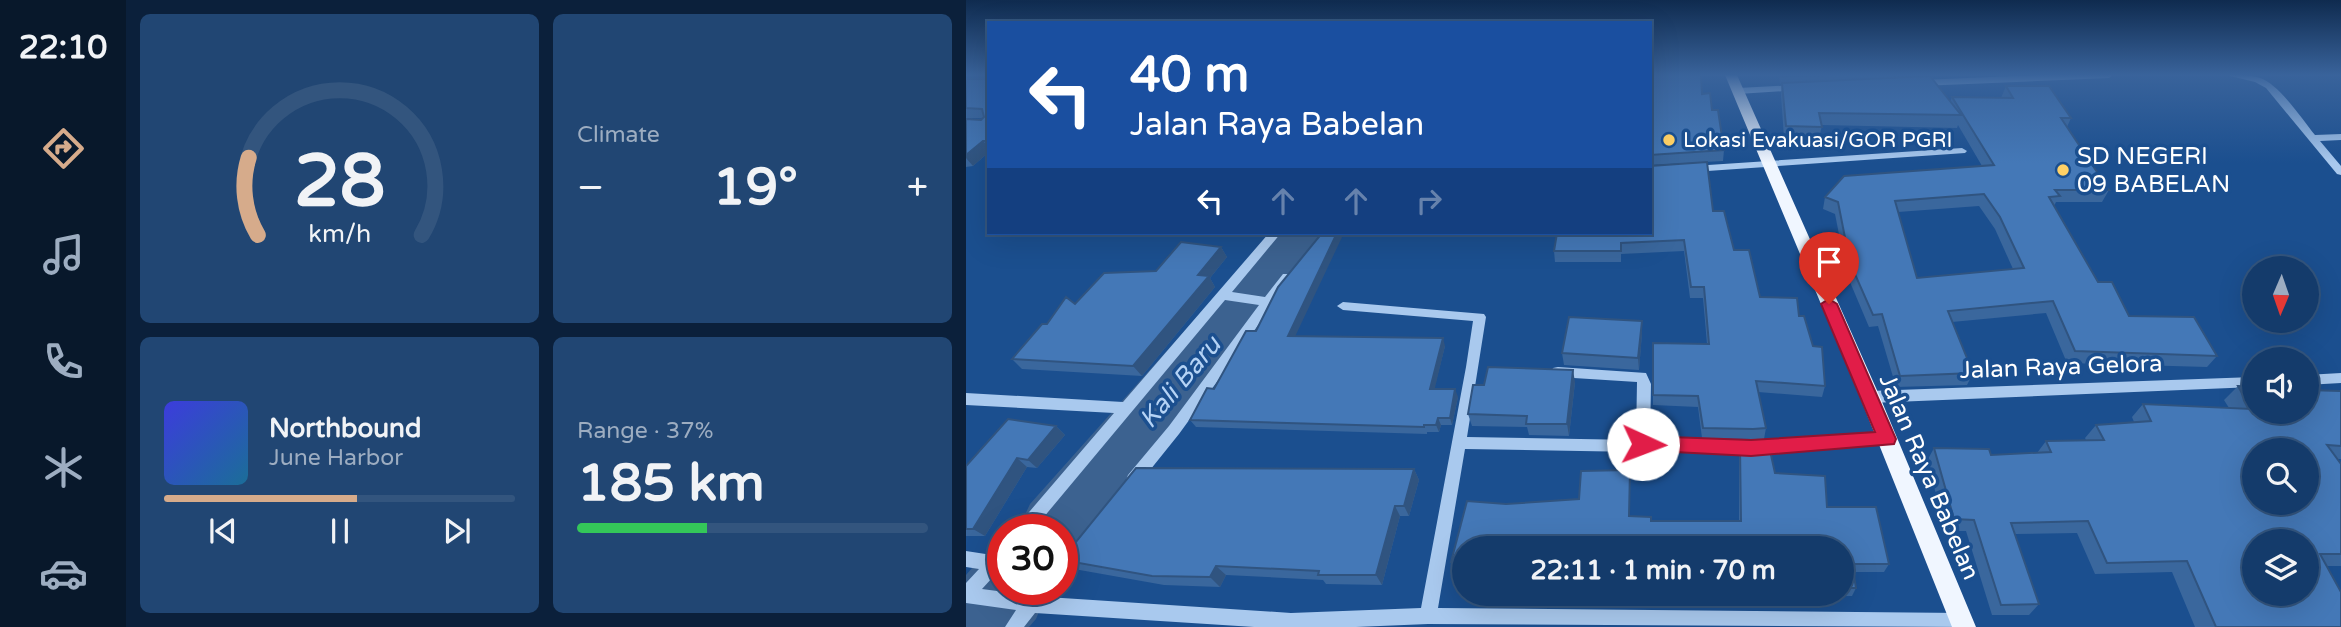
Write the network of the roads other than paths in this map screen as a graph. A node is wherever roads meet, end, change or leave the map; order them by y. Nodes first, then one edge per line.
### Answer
1 (1744, 104) edge
2 (2284, 104) edge
3 (2341, 137) edge
4 (2311, 138) junction
5 (1962, 151) dead end
6 (1768, 165) junction
7 (1675, 170) edge
8 (2341, 172) edge
9 (1273, 235) edge
10 (1298, 262) edge
11 (1226, 296) junction
12 (1265, 301) junction
13 (1343, 306) dead end
14 (1541, 371) edge
15 (2341, 379) edge
16 (2319, 380) edge
17 (2242, 382) edge
18 (1870, 397) junction
19 (966, 399) edge
20 (1128, 408) junction
21 (1887, 439) junction
22 (1458, 443) junction
23 (1643, 444) junction
24 (1122, 493) edge
25 (1037, 514) edge
26 (966, 559) edge
27 (987, 559) edge
28 (987, 574) edge
29 (971, 595) edge
30 (1024, 605) edge
31 (1062, 605) edge
32 (1428, 616) junction
33 (1290, 624) edge
34 (1963, 624) edge
35 (1013, 627) edge

1 - 6 main road, Jalan Raya Babelan
2 - 4 street
3 - 4 street
4 - 8 street
5 - 6 street
6 - 7 street
6 - 18 main road, Jalan Raya Babelan
9 - 11 street
10 - 12 street
11 - 12 street
11 - 20 street
12 - 24 street
13 - 22 street
14 - 23 street
15 - 16 street
17 - 18 street, Jalan Raya Gelora
18 - 21 main road, Jalan Raya Babelan
19 - 20 street
20 - 25 street
21 - 23 street
21 - 34 main road, Jalan Raya Babelan
22 - 23 street
22 - 32 street
26 - 27 street
28 - 29 street
30 - 35 street
31 - 33 street
32 - 33 street
32 - 34 street

